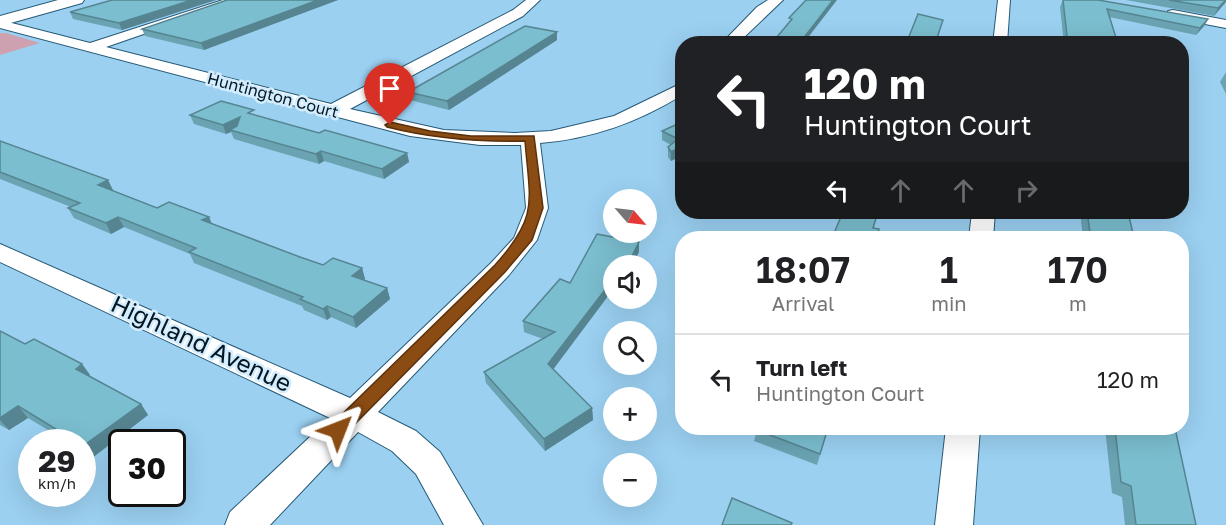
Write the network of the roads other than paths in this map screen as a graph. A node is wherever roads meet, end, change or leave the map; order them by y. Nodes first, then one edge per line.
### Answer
1 (76, 0) edge
2 (236, 0) edge
3 (534, 0) edge
4 (777, 0) edge
5 (1004, 0) edge
6 (1156, 10) edge
7 (0, 22) edge
8 (1226, 24) edge
9 (736, 36) edge
10 (1001, 36) edge
11 (91, 47) junction
12 (675, 93) edge
13 (332, 111) junction
14 (530, 138) junction
15 (0, 252) edge
16 (354, 414) junction
17 (962, 435) edge
18 (244, 525) edge
19 (464, 525) edge
20 (954, 525) edge

1 - 7 street
2 - 11 street
3 - 13 street
4 - 9 street
5 - 10 street
6 - 8 street
7 - 11 street, Huntington Court
11 - 13 street, Huntington Court
12 - 14 street, Huntington Court
13 - 14 street, Huntington Court
14 - 16 street
15 - 16 street, Highland Avenue
16 - 18 street
16 - 19 street, Highland Avenue
17 - 20 street

